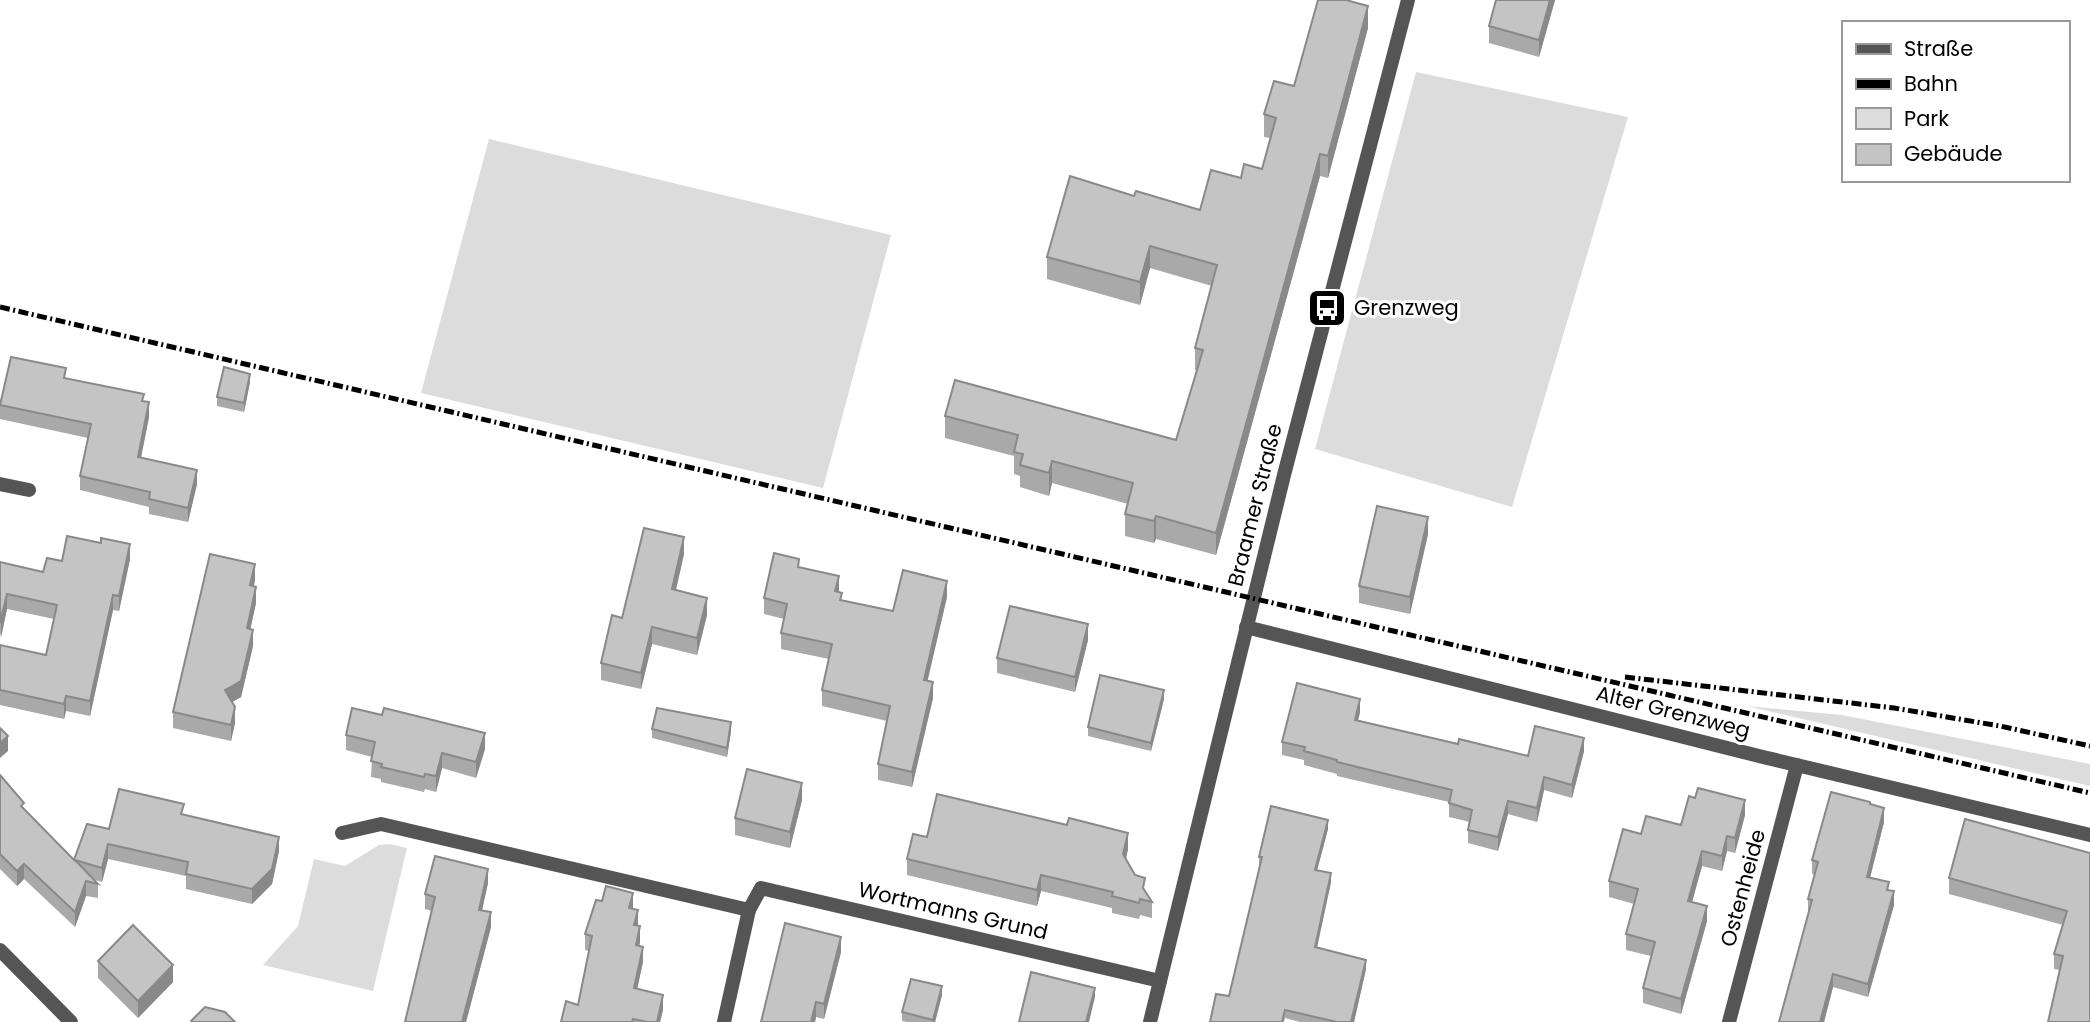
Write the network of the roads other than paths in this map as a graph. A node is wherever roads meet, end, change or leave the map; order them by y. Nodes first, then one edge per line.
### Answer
1 (1408, 0) edge
2 (0, 484) edge
3 (29, 490) dead end
4 (1246, 627) junction
5 (1797, 765) junction
6 (342, 833) dead end
7 (2090, 835) edge
8 (749, 910) junction
9 (0, 950) edge
10 (1160, 981) junction
11 (71, 1022) edge
12 (724, 1022) edge
13 (1150, 1022) edge
14 (1729, 1022) edge

1 - 4 street, Braamer Straße
2 - 3 street
4 - 5 street, Alter Grenzweg
4 - 10 street, Braamer Straße
5 - 7 street, Alter Grenzweg
5 - 14 street, Ostenheide
6 - 8 street
8 - 10 street, Wortmanns Grund
8 - 12 street
9 - 11 street
10 - 13 street, Braamer Straße

